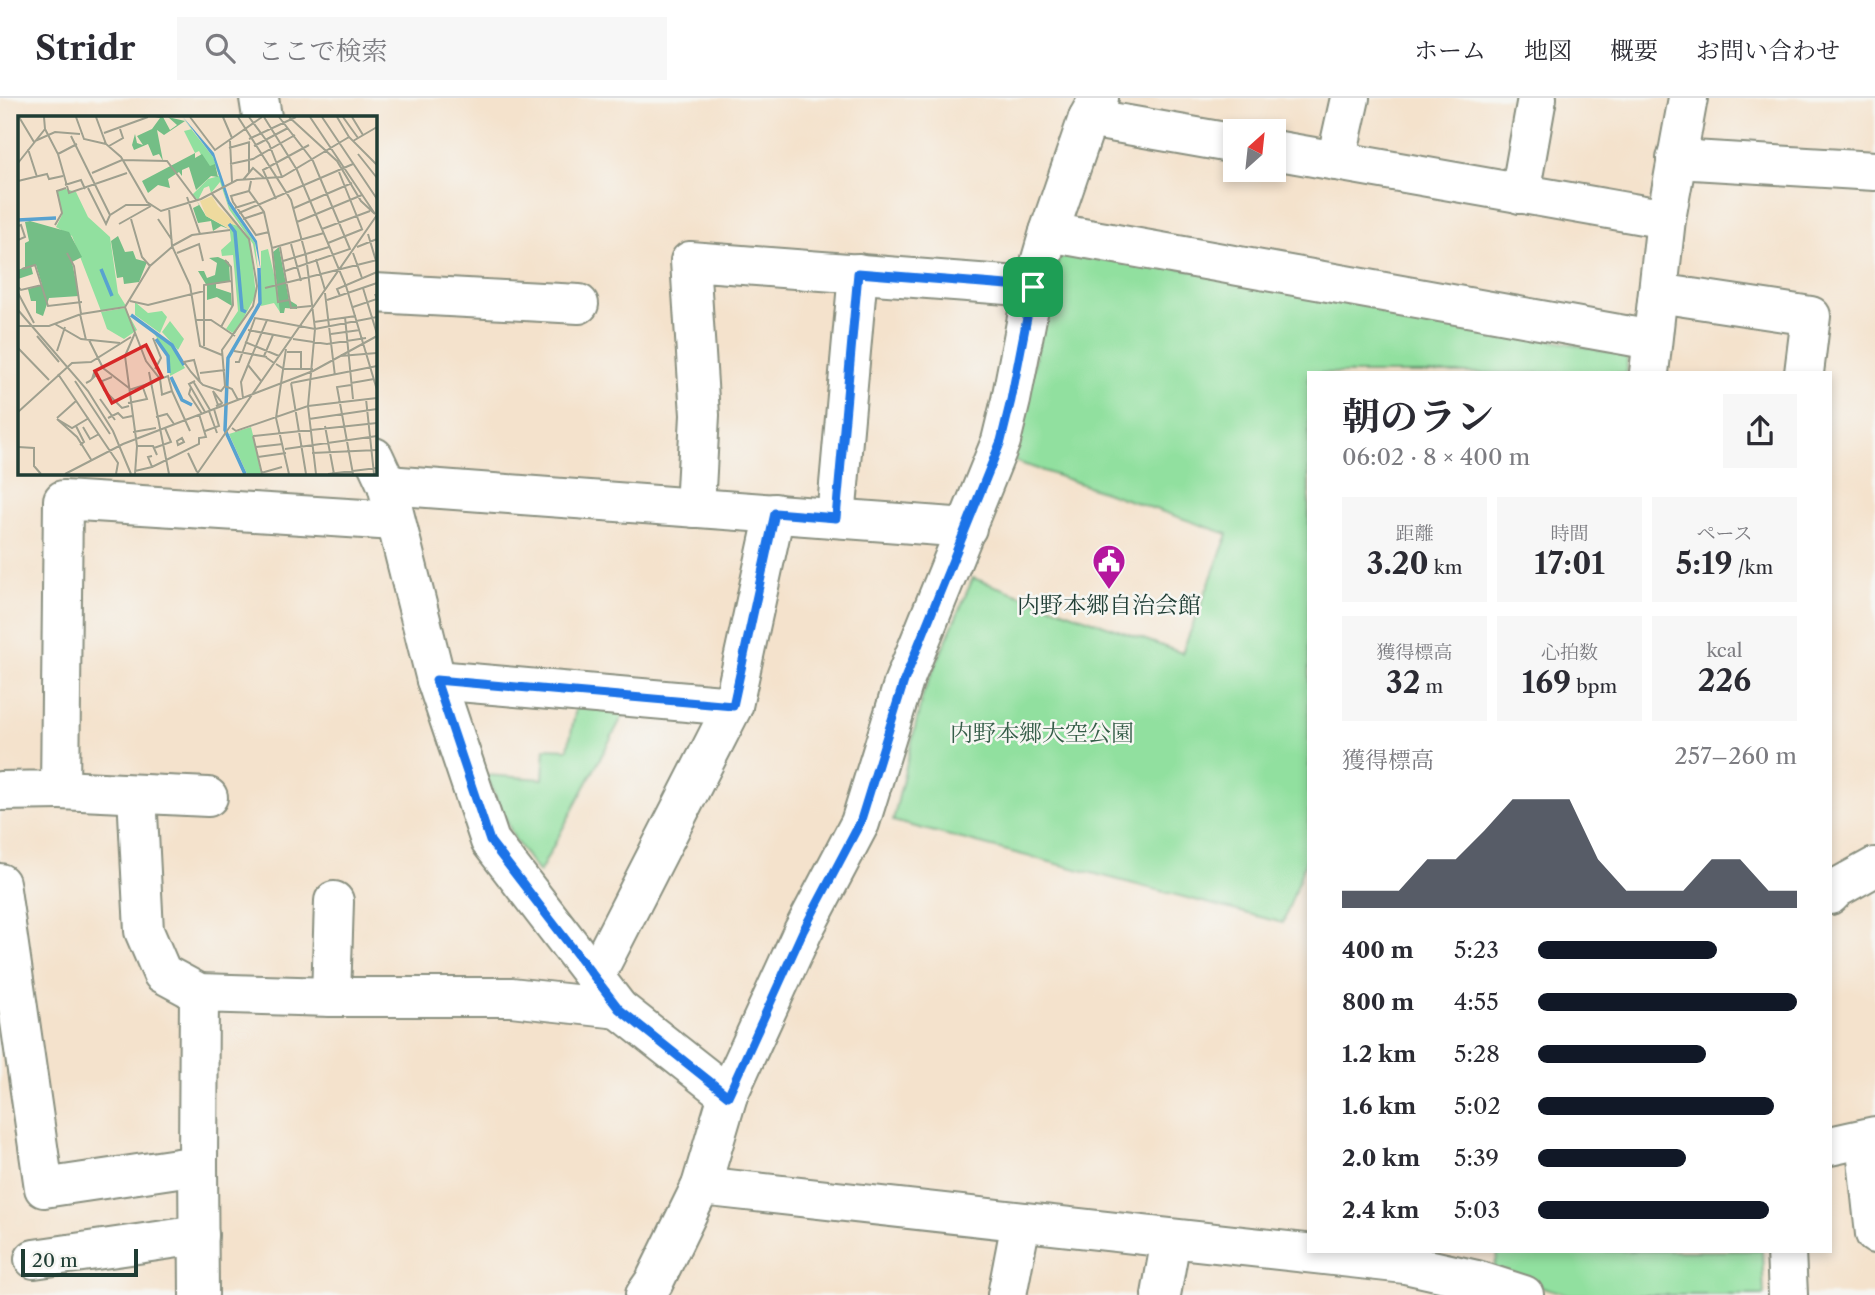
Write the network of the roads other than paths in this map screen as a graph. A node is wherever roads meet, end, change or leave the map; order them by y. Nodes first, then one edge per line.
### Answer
1 (259, 98) edge
2 (1350, 98) edge
3 (1537, 98) edge
4 (1688, 98) edge
5 (1093, 108) edge
6 (262, 116) edge
7 (1223, 141) edge
8 (1286, 152) edge
9 (1676, 159) junction
10 (1336, 161) junction
11 (1875, 171) edge
12 (1520, 194) junction
13 (1666, 219) junction
14 (1049, 232) junction
15 (858, 273) junction
16 (1033, 287) junction
17 (376, 293) edge
18 (1658, 293) junction
19 (579, 304) dead end
20 (1651, 356) edge
21 (1804, 371) edge
22 (381, 471) edge
23 (695, 508) junction
24 (775, 513) junction
25 (836, 518) junction
26 (395, 521) junction
27 (967, 528) junction
28 (436, 680) junction
29 (733, 706) junction
30 (60, 790) junction
31 (0, 791) edge
32 (137, 793) junction
33 (208, 796) dead end
34 (1875, 867) edge
35 (0, 883) edge
36 (1832, 893) edge
37 (334, 901) dead end
38 (594, 978) junction
39 (198, 993) junction
40 (331, 997) junction
41 (619, 1009) junction
42 (728, 1096) junction
43 (1857, 1140) edge
44 (198, 1165) junction
45 (701, 1186) junction
46 (1021, 1222) junction
47 (1875, 1234) edge
48 (199, 1235) junction
49 (1171, 1239) junction
50 (1786, 1253) edge
51 (34, 1259) dead end
52 (1478, 1276) edge
53 (199, 1295) edge
54 (645, 1295) edge
55 (1007, 1295) edge
56 (1161, 1295) edge
57 (1524, 1295) edge
58 (1788, 1295) edge

1 - 6 street
2 - 10 street
3 - 12 street
4 - 9 street
5 - 7 street
5 - 14 street
8 - 10 street
9 - 11 street
9 - 13 street
10 - 12 street
12 - 13 street
13 - 18 street
14 - 16 street
14 - 20 street
15 - 16 street
15 - 23 street
15 - 25 street
16 - 27 street
17 - 19 street
18 - 20 street
18 - 21 street
22 - 23 street
22 - 26 street
23 - 24 street
24 - 25 street
24 - 29 street
25 - 27 street
26 - 28 street
26 - 30 street
27 - 42 street
28 - 29 street
28 - 38 street
29 - 38 street
30 - 31 street
30 - 32 street
32 - 33 street
32 - 39 street
34 - 36 street
35 - 44 street
37 - 40 street
38 - 41 street
39 - 40 street
39 - 44 street
40 - 41 street
41 - 42 street
42 - 45 street
43 - 47 street
44 - 48 street
45 - 46 street
45 - 54 street
46 - 49 street
46 - 55 street
48 - 51 street
48 - 53 street
49 - 52 street
49 - 56 street
50 - 58 street
52 - 57 street

